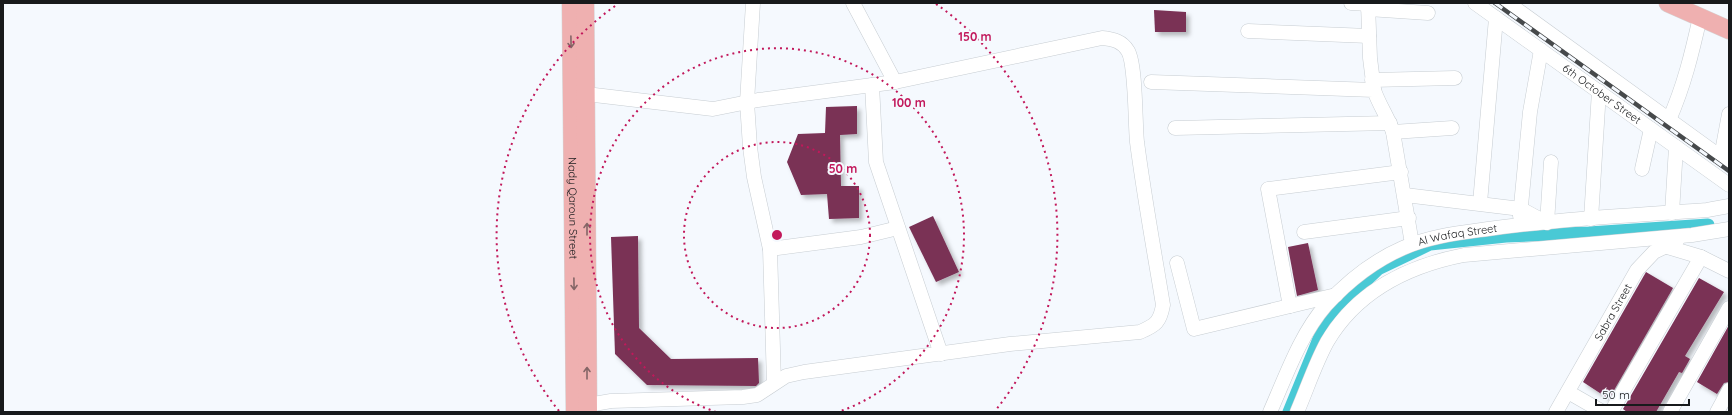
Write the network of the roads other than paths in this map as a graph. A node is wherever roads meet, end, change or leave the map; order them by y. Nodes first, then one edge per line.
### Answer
1 (570, 3) edge
2 (585, 3) edge
3 (753, 3) edge
4 (853, 3) edge
5 (1351, 3) edge
6 (1475, 3) edge
7 (1508, 3) edge
8 (1668, 3) edge
9 (1368, 9) junction
10 (1428, 13) dead end
11 (1700, 17) junction
12 (1496, 18) junction
13 (1729, 30) edge
14 (1248, 31) dead end
15 (1369, 36) junction
16 (1541, 50) junction
17 (1455, 78) dead end
18 (895, 82) junction
19 (1151, 82) dead end
20 (872, 85) junction
21 (1373, 85) junction
22 (1598, 91) junction
23 (586, 94) junction
24 (747, 102) junction
25 (1729, 114) edge
26 (1669, 120) junction
27 (1391, 127) junction
28 (1175, 128) dead end
29 (1452, 128) dead end
30 (1651, 128) junction
31 (1676, 146) junction
32 (1725, 160) edge
33 (1551, 162) dead end
34 (1642, 169) dead end
35 (1401, 172) junction
36 (1729, 184) edge
37 (1405, 195) junction
38 (1480, 203) junction
39 (1729, 206) edge
40 (1521, 208) junction
41 (1707, 210) junction
42 (1672, 212) junction
43 (1409, 218) junction
44 (1591, 219) junction
45 (1547, 222) junction
46 (1520, 225) junction
47 (898, 228) junction
48 (1729, 229) edge
49 (1304, 232) dead end
50 (1711, 232) junction
51 (1692, 235) junction
52 (1412, 244) junction
53 (1664, 246) junction
54 (770, 249) junction
55 (1701, 257) junction
56 (1177, 263) dead end
57 (1729, 271) edge
58 (1337, 295) junction
59 (1290, 306) junction
60 (1729, 308) edge
61 (940, 354) junction
62 (774, 383) junction
63 (1729, 390) edge
64 (1568, 392) junction
65 (581, 408) edge
66 (1270, 412) edge
67 (1297, 412) edge
68 (1556, 412) edge
69 (1603, 412) edge
70 (1611, 412) edge
71 (1670, 412) edge
72 (1716, 412) edge

1 -> 65 main road, Nady Qaroun Street
2 - 23 main road, Nady Qaroun Street
3 - 24 street
4 - 18 street
5 - 9 street
6 - 12 street, 6th October Street
7 - 26 street, 6th October Street
8 - 11 main road
9 - 10 street
9 - 15 street
11 - 13 main road
11 - 26 street
12 - 16 street, 6th October Street
12 - 38 street
14 - 15 street
15 - 21 street
16 - 22 street, 6th October Street
16 - 40 street
17 - 21 street
18 - 20 street
18 - 61 street
19 - 21 street
20 - 24 street
20 - 47 street
21 - 27 street
22 - 30 street, 6th October Street
22 - 44 street
23 - 24 street
65 -> 23 main road, Nady Qaroun Street
24 - 54 street
25 - 32 street
26 - 32 street, 6th October Street
27 - 28 street
27 - 29 street
27 - 35 street
30 - 31 street, 6th October Street
30 - 34 street
31 - 36 street, 6th October Street
31 - 42 street
33 - 45 street
35 - 37 street
35 - 59 street
37 - 38 street
37 - 43 street
38 - 40 street
39 - 41 street, Al Wafaq Street
40 - 45 street
40 - 46 street
41 - 42 street, Al Wafaq Street
41 - 50 street
42 - 44 street, Al Wafaq Street
43 - 49 street
43 - 52 street
44 - 45 street, Al Wafaq Street
45 - 46 street, Al Wafaq Street
46 - 52 street, Al Wafaq Street
47 - 54 street
47 - 61 street
48 - 50 street, Al Wafaq Street
50 - 51 street, Al Wafaq Street
51 - 53 street, Sabra Street
51 - 67 street, Al Wafaq Street
52 - 58 street, Al Wafaq Street
53 - 55 street
53 - 64 street, Sabra Street
54 - 62 street
55 - 57 street
55 - 70 street
56 - 59 street
58 - 59 street
58 - 66 street, Al Wafaq Street
60 - 71 street
61 - 62 street
62 - 65 street
63 - 72 street
64 - 68 street, Sabra Street
64 - 69 street

